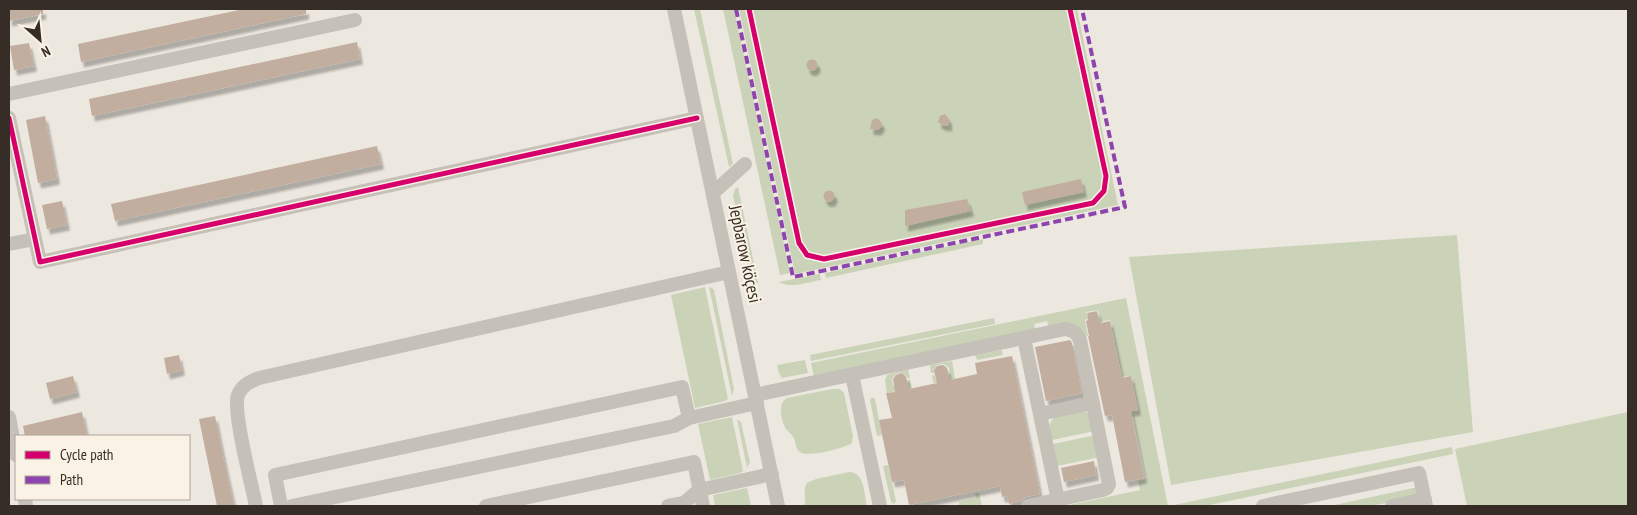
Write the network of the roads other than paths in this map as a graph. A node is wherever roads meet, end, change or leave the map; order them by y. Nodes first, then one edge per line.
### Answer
1 (674, 9) edge
2 (355, 20) dead end
3 (9, 94) edge
4 (9, 118) edge
5 (697, 118) junction
6 (745, 164) dead end
7 (713, 193) junction
8 (35, 239) junction
9 (9, 244) edge
10 (729, 272) junction
11 (1024, 338) junction
12 (852, 375) junction
13 (756, 399) junction
14 (1093, 403) junction
15 (1040, 414) junction
16 (9, 417) edge
17 (688, 418) junction
18 (15, 450) edge
19 (772, 474) junction
20 (700, 490) junction
21 (1058, 500) junction
22 (1318, 500) edge
23 (1425, 503) edge
24 (256, 506) edge
25 (282, 506) edge
26 (292, 506) edge
27 (486, 506) edge
28 (668, 506) edge
29 (703, 506) edge
30 (778, 506) edge
31 (880, 506) edge
32 (1028, 506) edge
33 (1269, 506) edge
34 (1392, 506) edge

1 - 5 street, Jepbarow köçesi
2 - 3 street
4 - 8 street
5 - 7 street, Jepbarow köçesi
5 - 8 street
6 - 7 street
7 - 10 street, Jepbarow köçesi
8 - 9 street
10 - 13 street, Jepbarow köçesi
10 - 24 street
11 - 12 street
11 - 14 street
11 - 15 street
12 - 13 street
12 - 31 street
13 - 17 street
13 - 19 street, Jepbarow köçesi
14 - 15 street
14 - 21 street
15 - 21 street
16 - 18 street
17 - 25 street
17 - 26 street
19 - 20 street
19 - 30 street, Jepbarow köçesi
20 - 27 street
20 - 28 street
20 - 29 street
21 - 32 street
22 - 23 street
22 - 33 street
23 - 34 street

